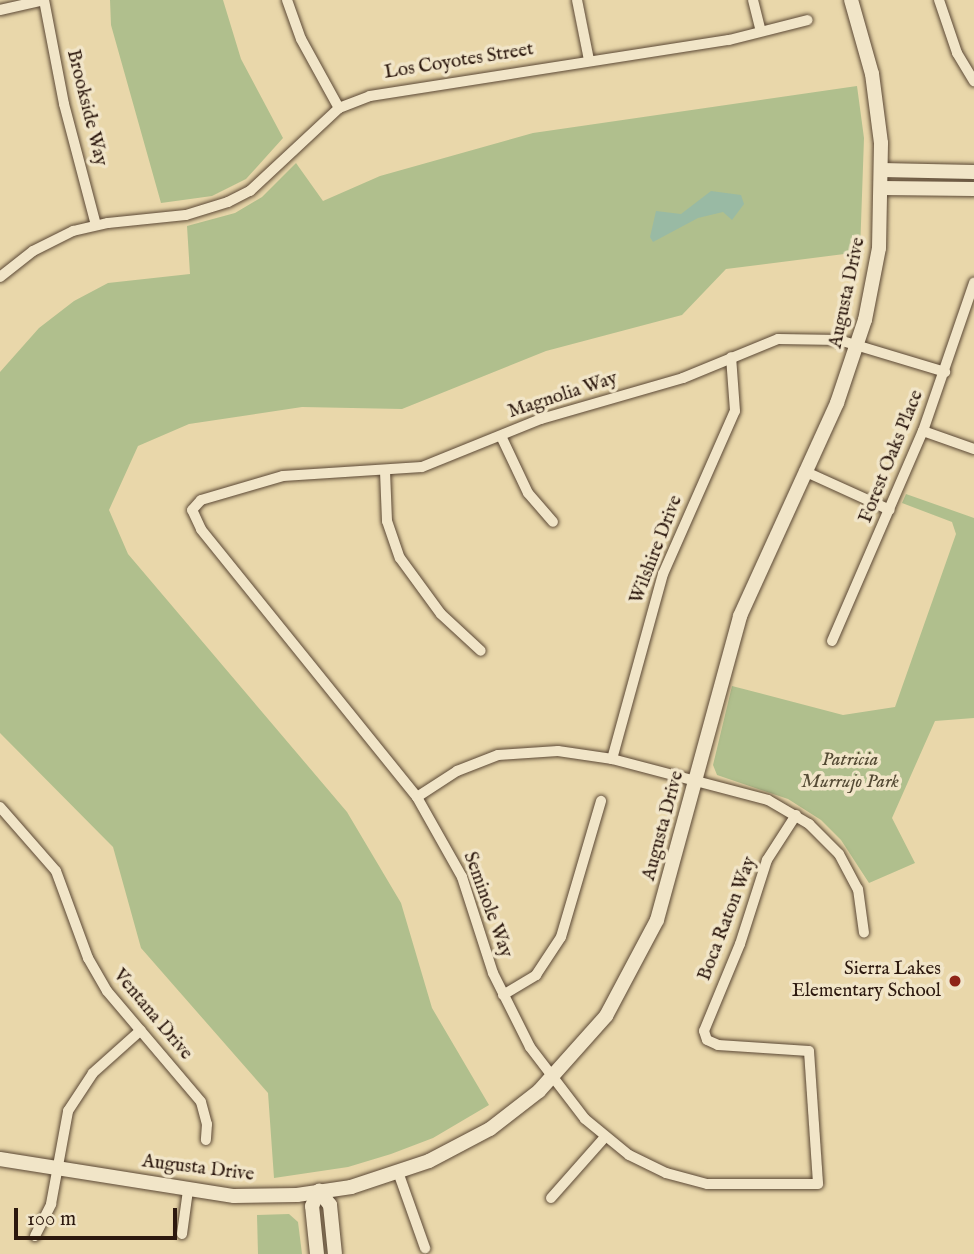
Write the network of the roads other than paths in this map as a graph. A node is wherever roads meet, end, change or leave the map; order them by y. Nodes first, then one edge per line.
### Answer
1 (44, 0) edge
2 (287, 0) edge
3 (577, 0) edge
4 (753, 0) edge
5 (851, 0) edge
6 (939, 0) edge
7 (0, 10) edge
8 (808, 20) dead end
9 (761, 31) junction
10 (589, 60) junction
11 (974, 81) edge
12 (339, 108) junction
13 (882, 170) junction
14 (974, 172) edge
15 (882, 188) junction
16 (974, 189) edge
17 (96, 225) junction
18 (0, 277) edge
19 (974, 283) edge
20 (859, 344) junction
21 (732, 357) junction
22 (945, 372) junction
23 (923, 431) junction
24 (501, 436) junction
25 (974, 449) edge
26 (385, 471) junction
27 (804, 471) junction
28 (192, 510) joint
29 (890, 510) junction
30 (553, 522) dead end
31 (832, 641) dead end
32 (481, 651) dead end
33 (612, 759) junction
34 (696, 782) junction
35 (417, 797) junction
36 (601, 801) dead end
37 (0, 807) edge
38 (796, 815) junction
39 (864, 933) dead end
40 (503, 995) junction
41 (141, 1030) junction
42 (553, 1077) junction
43 (605, 1137) junction
44 (206, 1140) dead end
45 (0, 1159) edge
46 (57, 1169) junction
47 (398, 1172) junction
48 (818, 1184) joint
49 (188, 1190) junction
50 (319, 1191) junction
51 (551, 1198) dead end
52 (182, 1234) dead end
53 (35, 1236) dead end
54 (425, 1248) dead end
55 (317, 1254) edge
56 (335, 1254) edge

1 - 7 street
1 - 17 street, Brookside Way
2 - 12 street
3 - 10 street
4 - 9 street
5 - 13 street, Augusta Drive
6 - 11 street
8 - 9 street, Los Coyotes Street
9 - 10 street, Los Coyotes Street
10 - 12 street, Los Coyotes Street
12 - 17 street, Los Coyotes Street
13 - 14 street
13 - 15 street, Augusta Drive
15 - 16 street
15 - 20 street, Augusta Drive
17 - 18 street, Los Coyotes Street
19 - 22 street, Forest Oaks Place
20 - 21 street, Magnolia Way
20 - 22 street, Magnolia Way
20 - 27 street, Augusta Drive
21 - 24 street, Magnolia Way
21 - 33 street, Wilshire Drive
22 - 23 street, Forest Oaks Place
23 - 25 street
23 - 29 street, Forest Oaks Place
24 - 26 street, Magnolia Way
24 - 30 street
26 - 28 street, Magnolia Way
26 - 32 street
27 - 29 street
27 - 34 street, Augusta Drive
28 - 35 street, Seminole Way
29 - 31 street, Forest Oaks Place
33 - 34 street
33 - 35 street
34 - 38 street
34 - 42 street, Augusta Drive
35 - 40 street, Seminole Way
36 - 40 street
37 - 41 street, Ventana Drive
38 - 39 street
38 - 48 street, Boca Raton Way
40 - 42 street, Seminole Way
41 - 44 street, Ventana Drive
41 - 46 street
42 - 43 street, Seminole Way
42 - 47 street, Augusta Drive
43 - 48 street, Seminole Way
43 - 51 street
45 - 46 street, Augusta Drive
46 - 49 street, Augusta Drive
46 - 53 street
47 - 50 street, Augusta Drive
47 - 54 street
49 - 50 street, Augusta Drive
49 - 52 street
50 - 55 street
50 - 56 street

